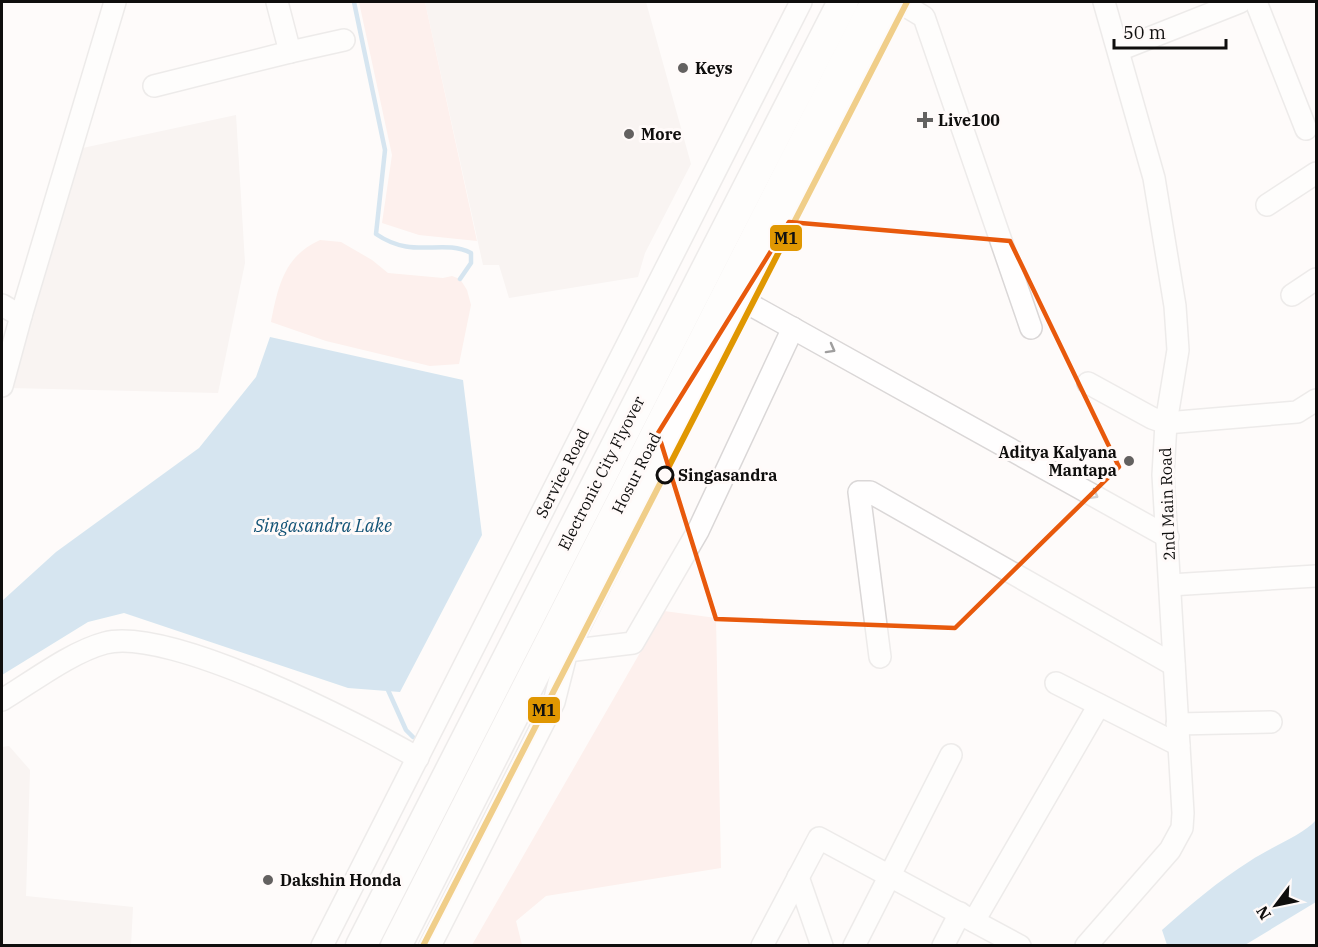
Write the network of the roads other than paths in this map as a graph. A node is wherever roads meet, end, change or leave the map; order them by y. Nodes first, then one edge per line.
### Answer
1 (115, 2) edge
2 (277, 2) edge
3 (801, 2) edge
4 (832, 2) edge
5 (843, 2) edge
6 (863, 2) edge
7 (876, 2) edge
8 (897, 2) edge
9 (1104, 2) edge
10 (1240, 2) edge
11 (1256, 2) edge
12 (344, 40) dead end
13 (1119, 50) junction
14 (290, 52) junction
15 (154, 86) dead end
16 (1306, 129) dead end
17 (1317, 173) edge
18 (1267, 205) dead end
19 (1317, 279) edge
20 (1292, 295) dead end
21 (736, 297) junction
22 (2, 306) edge
23 (21, 316) junction
24 (793, 328) junction
25 (1031, 328) dead end
26 (1088, 382) dead end
27 (2, 386) edge
28 (1317, 400) edge
29 (1166, 423) junction
30 (1168, 537) junction
31 (1317, 576) edge
32 (1170, 585) junction
33 (567, 651) junction
34 (880, 657) dead end
35 (1174, 665) junction
36 (1056, 683) dead end
37 (2, 700) edge
38 (1099, 705) junction
39 (1271, 722) dead end
40 (1178, 734) junction
41 (951, 755) dead end
42 (418, 758) junction
43 (890, 875) junction
44 (798, 877) junction
45 (967, 917) junction
46 (322, 945) edge
47 (353, 945) edge
48 (361, 945) edge
49 (384, 945) edge
50 (396, 945) edge
51 (430, 945) edge
52 (762, 945) edge
53 (822, 945) edge
54 (854, 945) edge
55 (943, 945) edge
56 (1020, 945) edge
57 (1086, 945) edge

1 - 23 street
2 - 14 street
3 - 42 street, Service Road
4 - 47 highway
5 - 48 highway, Electronic City Flyover
6 - 49 highway, Electronic City Flyover
7 - 21 highway, Hosur Road
8 - 21 street
8 - 25 street
9 - 13 street, 2nd Main Road
10 - 13 street
11 - 16 street
12 - 14 street
13 - 29 street, 2nd Main Road
14 - 15 street
17 - 18 street
19 - 20 street
21 - 24 street
21 - 33 street
21 - 50 highway, Hosur Road
22 - 23 street
23 - 27 street
24 -> 30 street
24 - 33 street
26 - 29 street
28 - 29 street
29 - 30 street, 2nd Main Road
30 - 32 street, 2nd Main Road
31 - 32 street
32 - 35 street, 2nd Main Road
33 - 51 street
34 - 35 street
35 - 40 street, 2nd Main Road
36 - 38 street
37 - 42 street
38 - 40 street
38 - 45 street
39 - 40 street
40 - 57 street, 2nd Main Road
41 - 43 street
42 - 46 street, Service Road
43 - 44 street
43 - 45 street
43 - 54 street
44 - 52 street
44 - 53 street
45 - 55 street
45 - 56 street

